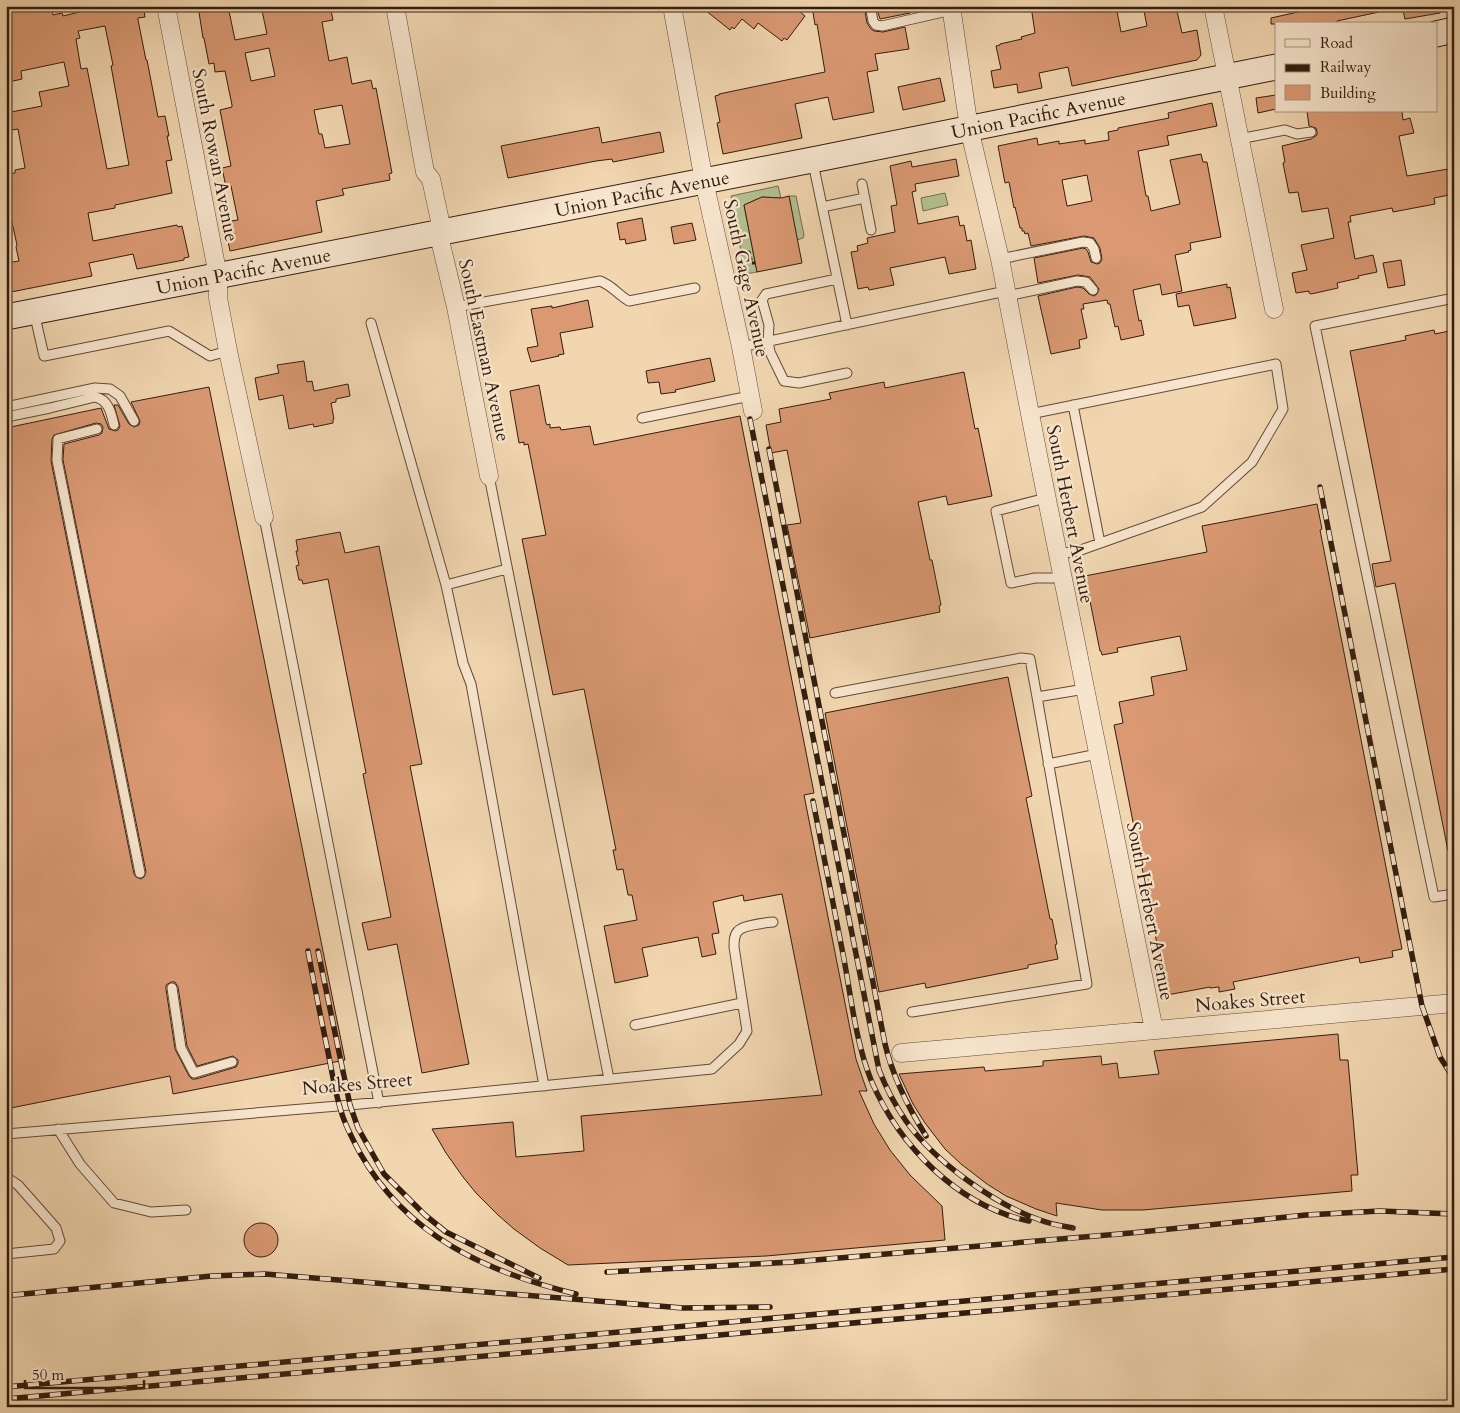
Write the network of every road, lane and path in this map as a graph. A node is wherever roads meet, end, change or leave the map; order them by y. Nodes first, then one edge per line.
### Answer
1 (166, 6) edge
2 (395, 6) edge
3 (672, 6) edge
4 (1213, 6) edge
5 (951, 8) edge
6 (871, 10) dead end
7 (1454, 30) edge
8 (1438, 34) edge
9 (1275, 67) edge
10 (1227, 77) junction
11 (969, 128) junction
12 (1311, 132) dead end
13 (1240, 138) junction
14 (812, 160) junction
15 (704, 181) junction
16 (862, 184) dead end
17 (866, 198) junction
18 (822, 206) junction
19 (872, 230) dead end
20 (438, 232) junction
21 (742, 253) dead end
22 (1000, 258) junction
23 (1096, 258) dead end
24 (755, 263) dead end
25 (218, 276) junction
26 (838, 279) junction
27 (695, 288) dead end
28 (1093, 290) dead end
29 (1007, 294) junction
30 (1454, 298) edge
31 (456, 308) junction
32 (1274, 309) dead end
33 (34, 312) junction
34 (6, 317) edge
35 (371, 323) dead end
36 (847, 325) junction
37 (768, 342) junction
38 (741, 347) junction
39 (228, 352) junction
40 (847, 373) dead end
41 (752, 404) joint
42 (1073, 405) junction
43 (6, 407) edge
44 (1030, 414) junction
45 (6, 417) edge
46 (642, 418) dead end
47 (134, 421) dead end
48 (114, 425) dead end
49 (97, 429) dead end
50 (488, 476) joint
51 (1046, 498) junction
52 (264, 517) joint
53 (1100, 543) junction
54 (1058, 554) junction
55 (507, 569) junction
56 (1062, 578) junction
57 (446, 585) junction
58 (1085, 689) junction
59 (835, 693) dead end
60 (1037, 697) junction
61 (1098, 754) junction
62 (1048, 764) junction
63 (140, 873) dead end
64 (1454, 894) edge
65 (773, 922) dead end
66 (172, 988) dead end
67 (742, 1003) junction
68 (1454, 1003) edge
69 (912, 1012) dead end
70 (635, 1025) dead end
71 (1154, 1030) junction
72 (901, 1053) dead end
73 (232, 1062) dead end
74 (609, 1079) junction
75 (544, 1086) junction
76 (380, 1103) junction
77 (58, 1129) junction
78 (6, 1134) edge
79 (6, 1177) edge
80 (186, 1210) dead end
81 (6, 1254) edge

1 - 25 street, South Rowan Avenue
2 - 20 street, South Eastman Avenue
3 - 15 street, South Gage Avenue
4 - 10 street
5 - 6 lane
5 - 11 street, South Herbert Avenue
7 - 8 street
9 - 10 street, Union Pacific Avenue
10 - 11 street, Union Pacific Avenue
10 - 13 street
11 - 14 street, Union Pacific Avenue
11 - 22 street, South Herbert Avenue
12 - 13 lane
13 - 32 street
14 - 15 street, Union Pacific Avenue
14 - 18 lane
15 - 20 street, Union Pacific Avenue
15 - 38 street, South Gage Avenue
16 - 17 lane
17 - 18 lane
17 - 19 lane
18 - 26 lane
20 - 25 street, Union Pacific Avenue
20 - 31 street, South Eastman Avenue
21 - 24 path
22 - 23 lane
22 - 29 street, South Herbert Avenue
25 - 33 street, Union Pacific Avenue
25 - 39 street, South Rowan Avenue
26 - 36 lane
26 - 37 lane
27 - 31 lane
28 - 29 lane
29 - 36 lane
29 - 44 street, South Herbert Avenue
30 - 64 lane
31 - 50 street, South Eastman Avenue
33 - 34 street, Union Pacific Avenue
33 - 39 lane
35 - 57 lane
36 - 37 lane
37 - 38 lane
37 - 40 lane
38 - 41 street, South Gage Avenue
39 - 52 street, South Rowan Avenue
41 - 46 lane
42 - 44 lane
42 - 53 lane
42 - 53 lane
43 - 47 lane
44 - 51 street, South Herbert Avenue
45 - 48 lane
49 - 63 lane
50 - 55 lane
51 - 54 street, South Herbert Avenue
51 - 56 lane
52 - 76 lane
53 - 54 lane
54 - 56 street, South Herbert Avenue
55 - 57 lane
55 - 74 lane
56 - 58 street, South Herbert Avenue
57 - 75 lane
58 - 60 lane
58 - 61 street, South Herbert Avenue
59 - 60 lane
60 - 62 lane
61 - 62 lane
61 - 71 street, South Herbert Avenue
62 - 69 lane
65 - 67 lane
66 - 73 lane
67 - 70 lane
67 - 74 lane, Noakes Street
68 - 71 street, Noakes Street
71 - 72 street, Noakes Street
74 - 75 lane, Noakes Street
75 - 76 lane, Noakes Street
76 - 77 lane, Noakes Street
77 - 78 lane, Noakes Street
77 - 80 lane
79 - 81 lane

